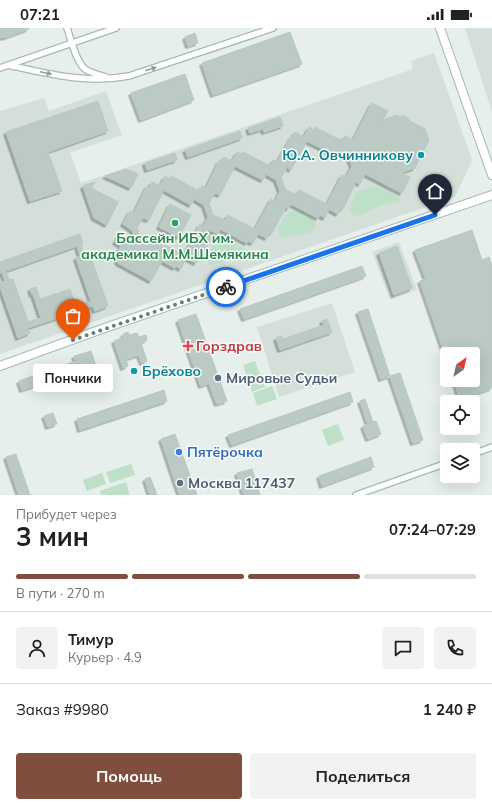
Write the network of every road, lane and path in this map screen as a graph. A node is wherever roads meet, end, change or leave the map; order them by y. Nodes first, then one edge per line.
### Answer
1 (67, 28) edge
2 (116, 28) edge
3 (273, 28) edge
4 (440, 28) edge
5 (73, 43) junction
6 (8, 65) junction
7 (0, 68) edge
8 (114, 78) junction
9 (492, 175) edge
10 (492, 195) edge
11 (0, 366) edge
12 (492, 447) edge
13 (480, 451) edge
14 (440, 465) edge
15 (356, 495) edge

1 - 5 street
2 - 5 street
8 -> 3 street
4 - 9 street
5 - 6 street
5 - 8 street
6 - 7 street
6 -> 8 street
10 - 11 street
12 - 13 street
14 - 15 street

